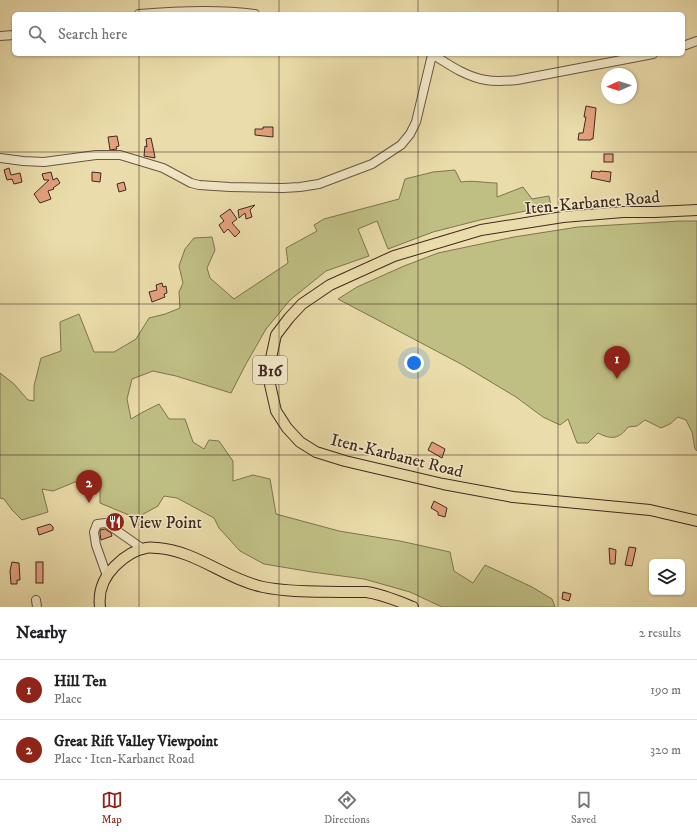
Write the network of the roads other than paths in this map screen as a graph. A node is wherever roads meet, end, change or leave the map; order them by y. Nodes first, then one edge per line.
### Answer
1 (173, 12) edge
2 (241, 12) edge
3 (12, 35) edge
4 (0, 36) edge
5 (697, 41) edge
6 (685, 45) edge
7 (432, 56) edge
8 (436, 56) edge
9 (643, 56) edge
10 (0, 158) edge
11 (697, 210) edge
12 (697, 521) edge
13 (143, 549) junction
14 (107, 576) junction
15 (100, 607) edge
16 (413, 607) edge

1 - 2 street
3 - 4 street
5 - 6 street
7 - 10 street
8 - 9 street
11 - 12 main road, Iten-Karbanet Road / B16
13 - 14 main road
13 - 14 street
13 - 16 main road
14 - 15 main road

